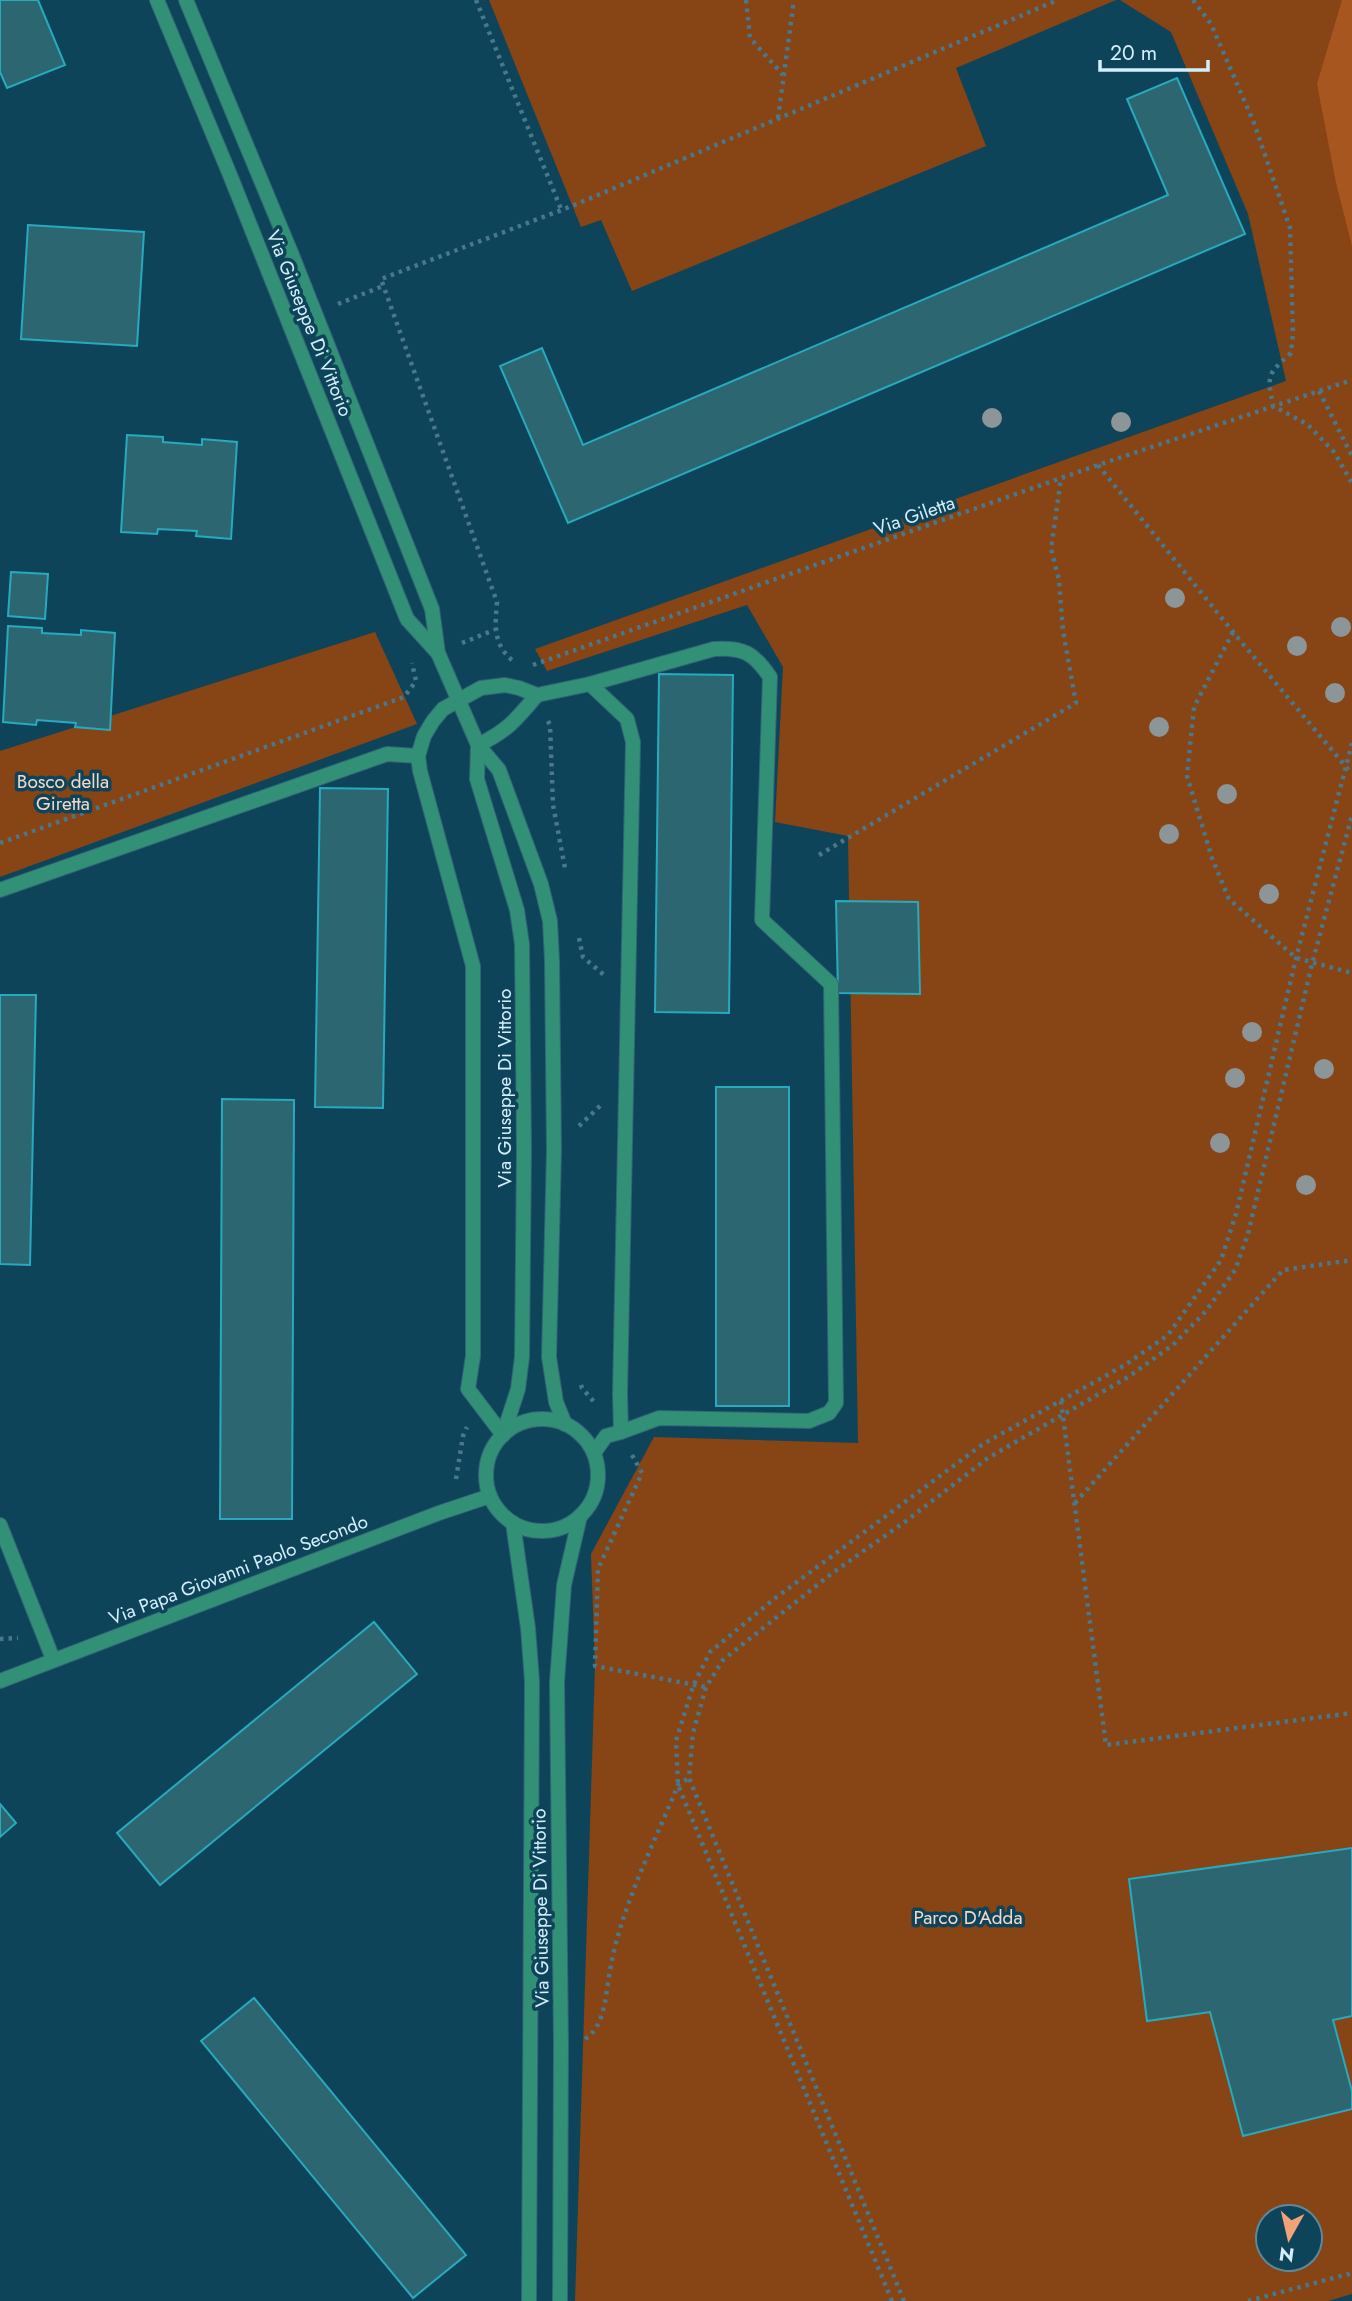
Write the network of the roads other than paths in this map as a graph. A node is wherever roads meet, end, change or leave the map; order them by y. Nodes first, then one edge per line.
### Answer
1 (157, 0) edge
2 (187, 0) edge
3 (438, 653) junction
4 (590, 684) junction
5 (537, 695) junction
6 (459, 700) junction
7 (478, 744) junction
8 (418, 756) junction
9 (0, 890) edge
10 (565, 1424) junction
11 (621, 1432) junction
12 (503, 1435) junction
13 (594, 1453) junction
14 (490, 1496) junction
15 (580, 1516) junction
16 (513, 1523) junction
17 (0, 1525) edge
18 (53, 1659) junction
19 (0, 1681) edge
20 (529, 2301) edge
21 (560, 2301) edge

1 - 3 street, Via Giuseppe Di Vittorio
2 - 3 street, Via Giuseppe Di Vittorio
3 - 6 street, Via Giuseppe Di Vittorio
4 - 5 street
4 - 11 street
4 - 11 street
5 - 6 street
5 - 7 street
6 - 7 street, Via Giuseppe Di Vittorio
6 - 8 street
7 - 10 street, Via Giuseppe Di Vittorio
7 - 12 street, Via Giuseppe Di Vittorio
8 - 9 street
8 - 12 street
10 - 12 street
10 - 13 street
11 - 13 street
12 - 14 street
13 - 15 street
14 - 16 street
14 - 18 street, Via Papa Giovanni Paolo Secondo
15 - 16 street
15 - 21 street, Via Giuseppe Di Vittorio
16 - 20 street, Via Giuseppe Di Vittorio
17 - 18 street
18 - 19 street, Via Papa Giovanni Paolo Secondo

